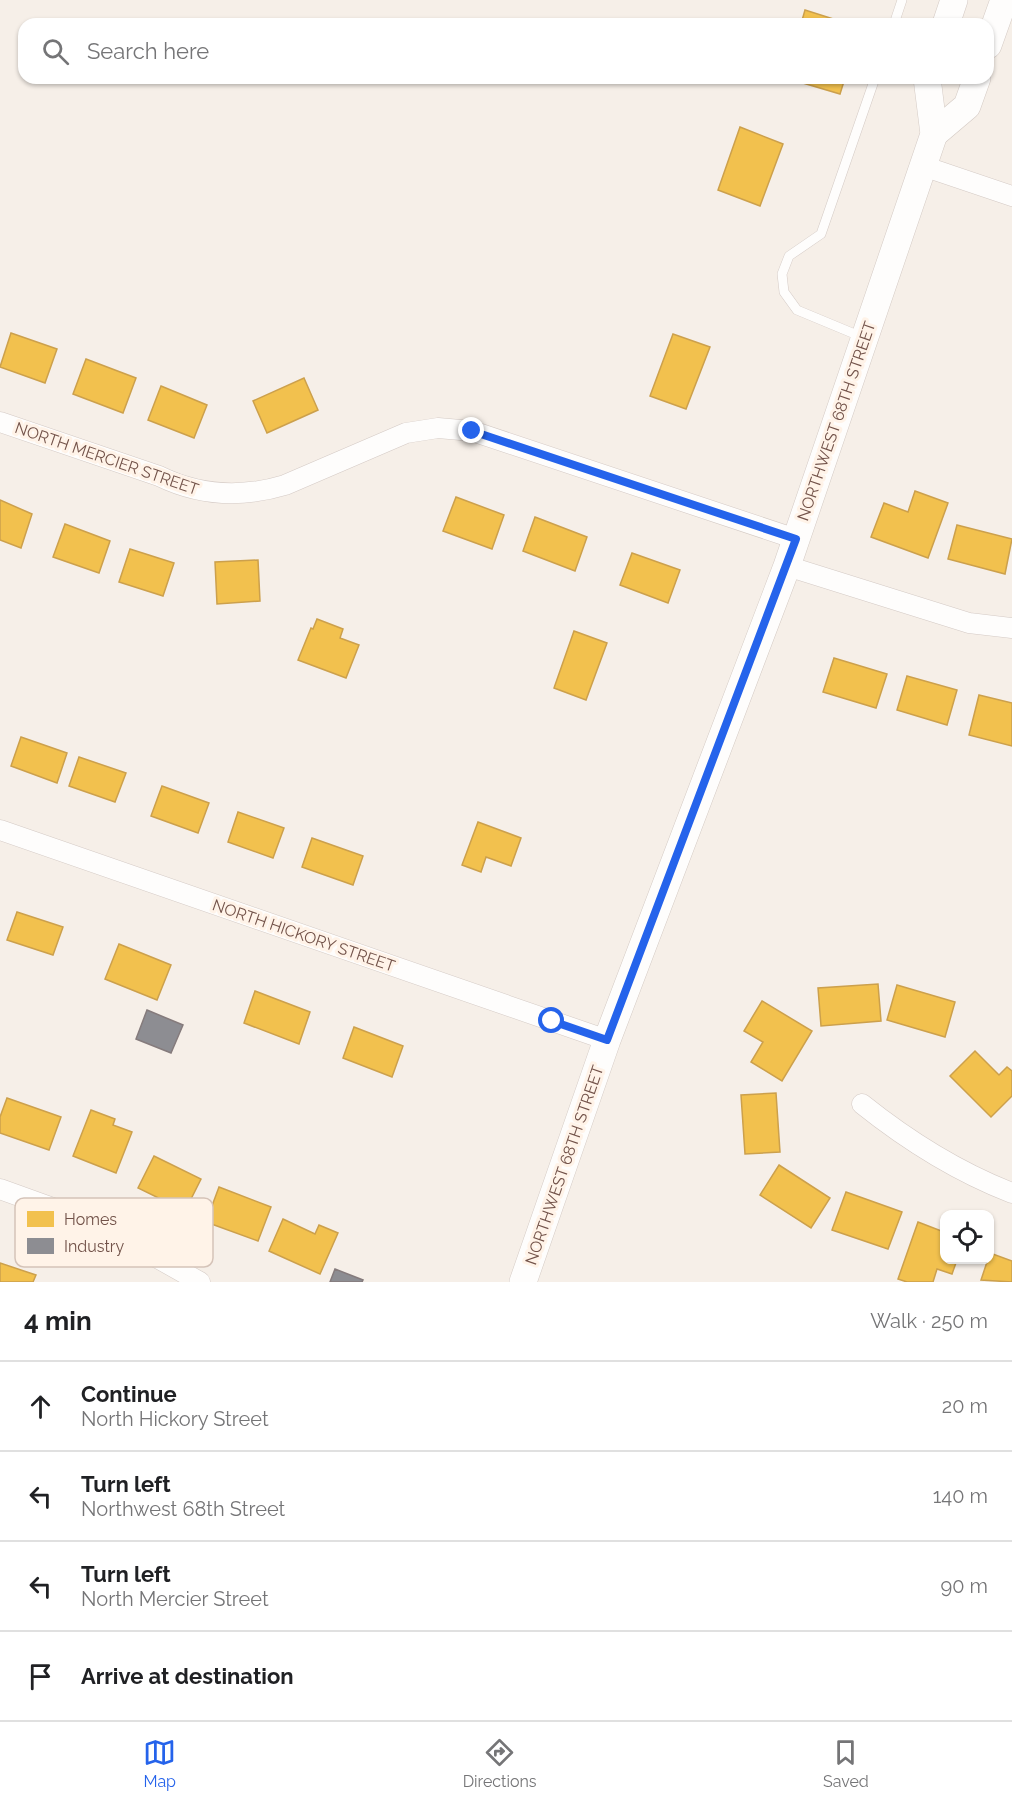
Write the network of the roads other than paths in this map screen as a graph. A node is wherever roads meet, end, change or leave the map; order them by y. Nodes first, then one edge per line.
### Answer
1 (902, 0) edge
2 (954, 0) edge
3 (1004, 0) edge
4 (896, 18) edge
5 (948, 18) edge
6 (994, 28) edge
7 (873, 84) edge
8 (928, 84) edge
9 (975, 84) edge
10 (934, 134) junction
11 (923, 166) junction
12 (1012, 196) edge
13 (864, 338) junction
14 (0, 422) edge
15 (796, 539) junction
16 (787, 566) junction
17 (1012, 628) edge
18 (0, 830) edge
19 (607, 1040) junction
20 (862, 1104) dead end
21 (0, 1189) edge
22 (1012, 1193) edge
23 (25, 1198) edge
24 (173, 1267) edge
25 (200, 1282) edge
26 (523, 1282) edge

1 - 4 lane
2 - 5 main road
3 - 6 main road
7 - 13 lane
8 - 10 main road, NORTHWEST 68TH STREET
9 - 10 main road
10 - 11 main road, NORTHWEST 68TH STREET
11 - 12 street
11 - 13 main road, NORTHWEST 68TH STREET
13 - 15 main road, NORTHWEST 68TH STREET
14 - 15 street, NORTH MERCIER STREET
15 - 16 main road, NORTHWEST 68TH STREET
16 - 17 street
16 - 19 main road, NORTHWEST 68TH STREET
18 - 19 street, NORTH HICKORY STREET
19 - 26 main road, NORTHWEST 68TH STREET
20 - 22 street
21 - 23 street
24 - 25 street

